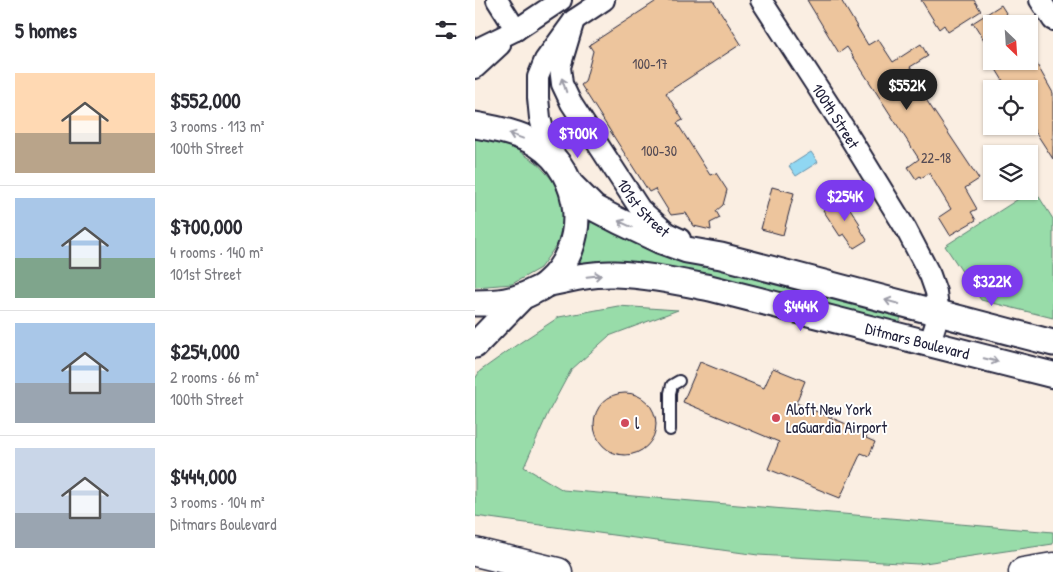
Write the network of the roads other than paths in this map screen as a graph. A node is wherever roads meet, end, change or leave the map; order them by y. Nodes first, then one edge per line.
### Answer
1 (497, 0) edge
2 (561, 0) edge
3 (604, 0) edge
4 (761, 0) edge
5 (1040, 0) edge
6 (573, 20) junction
7 (1053, 20) edge
8 (516, 30) junction
9 (475, 50) edge
10 (475, 68) edge
11 (475, 125) edge
12 (553, 157) junction
13 (570, 184) junction
14 (721, 256) junction
15 (546, 284) junction
16 (520, 299) junction
17 (475, 303) edge
18 (939, 314) junction
19 (1053, 343) edge
20 (475, 345) edge
21 (929, 345) junction
22 (1053, 375) edge
23 (679, 381) dead end
24 (670, 430) dead end
25 (475, 552) edge
26 (1053, 568) edge
27 (558, 572) edge
28 (1023, 572) edge

1 - 8 street
2 - 8 street
3 - 6 street
4 - 18 street, 100th Street
5 - 7 street
6 - 12 street
14 -> 6 street, 101st Street
8 - 9 street
8 - 10 street
12 -> 11 street
12 - 13 street
14 -> 13 street, Ditmars Boulevard
13 - 15 street
18 -> 14 street, Ditmars Boulevard
15 - 16 street
15 -> 21 street, Ditmars Boulevard
16 - 17 street
16 - 20 street
18 - 19 street, Ditmars Boulevard
18 - 21 street, 100th Street
21 -> 22 street, Ditmars Boulevard
23 - 24 lane
25 - 27 highway
26 - 28 highway

